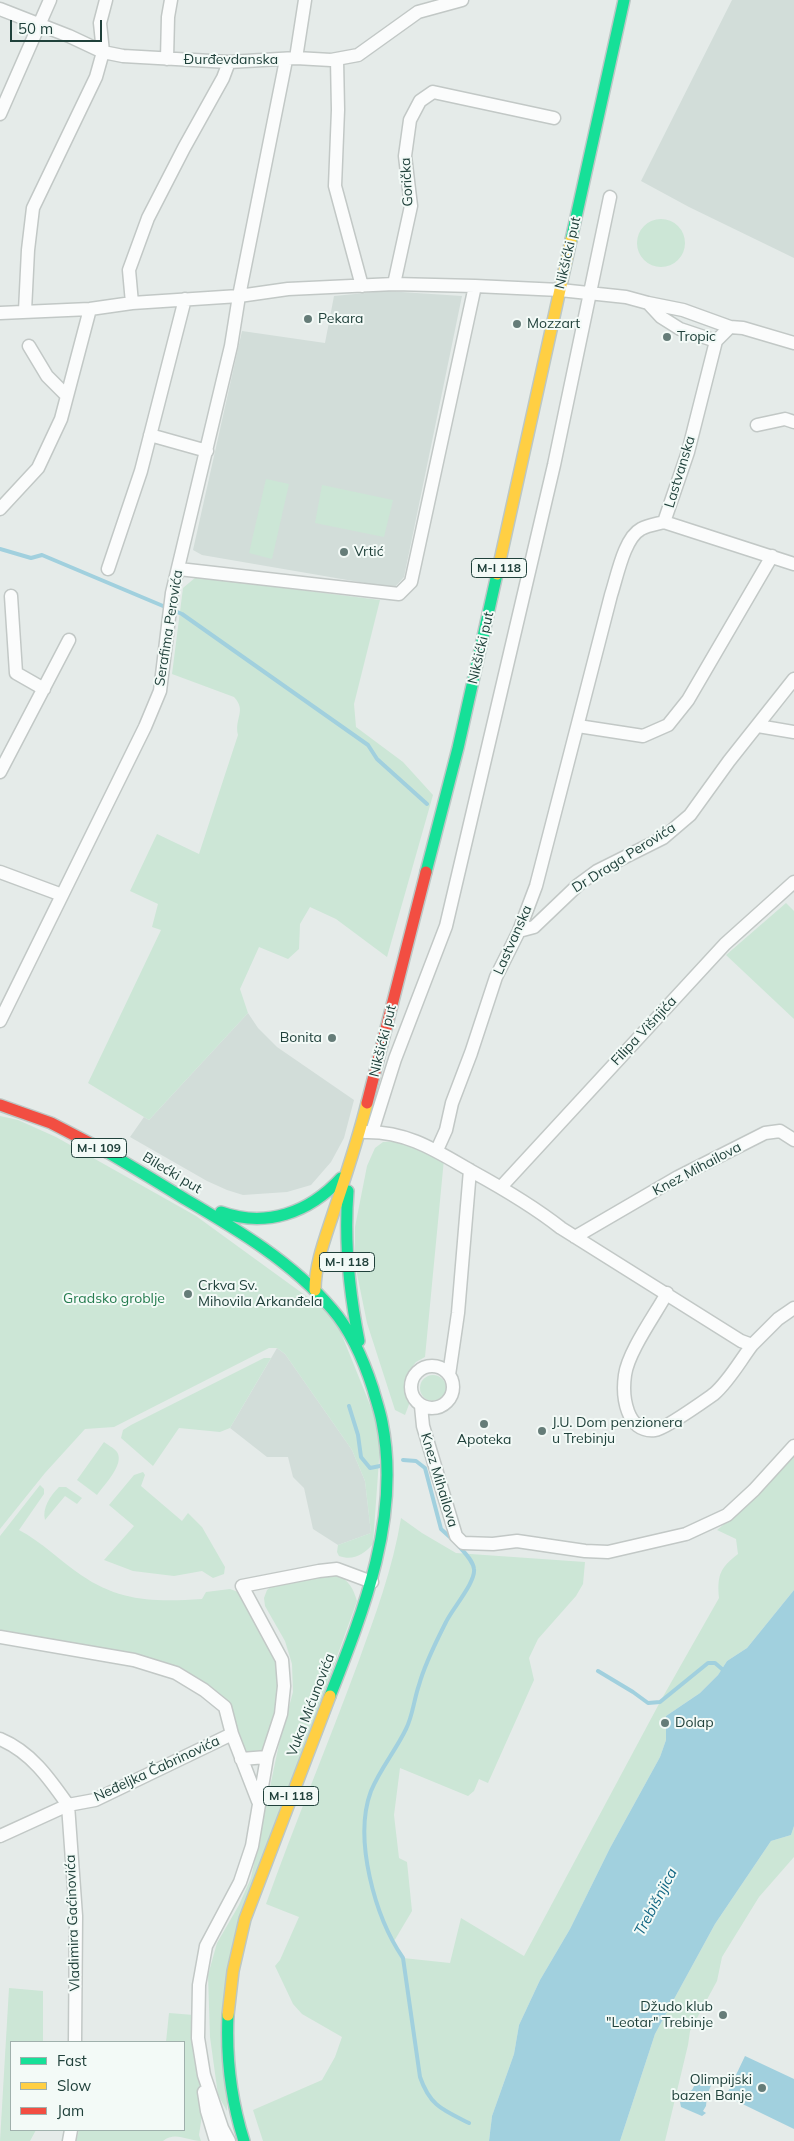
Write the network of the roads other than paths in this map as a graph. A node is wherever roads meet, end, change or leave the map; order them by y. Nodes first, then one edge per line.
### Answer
1 (50, 0) edge
2 (106, 0) edge
3 (171, 0) edge
4 (304, 0) edge
5 (462, 0) edge
6 (624, 0) edge
7 (0, 9) edge
8 (39, 24) junction
9 (103, 52) junction
10 (167, 59) junction
11 (291, 59) junction
12 (337, 59) junction
13 (229, 62) junction
14 (0, 114) edge
15 (554, 118) dead end
16 (610, 197) dead end
17 (394, 284) junction
18 (362, 286) junction
19 (475, 286) junction
20 (560, 290) junction
21 (590, 293) junction
22 (239, 296) junction
23 (186, 299) junction
24 (132, 302) junction
25 (648, 303) junction
26 (90, 310) junction
27 (25, 311) junction
28 (0, 313) edge
29 (730, 327) junction
30 (716, 341) junction
31 (794, 342) edge
32 (29, 346) dead end
33 (67, 396) junction
34 (794, 422) edge
35 (757, 425) dead end
36 (150, 435) junction
37 (207, 451) junction
38 (0, 509) edge
39 (664, 522) junction
40 (772, 556) junction
41 (794, 564) edge
42 (108, 568) dead end
43 (179, 569) junction
44 (11, 596) dead end
45 (69, 640) dead end
46 (794, 679) edge
47 (44, 689) junction
48 (578, 726) junction
49 (758, 726) junction
50 (794, 732) edge
51 (0, 772) edge
52 (0, 872) edge
53 (794, 882) edge
54 (62, 896) junction
55 (519, 931) junction
56 (0, 1021) edge
57 (0, 1105) edge
58 (366, 1132) junction
59 (794, 1140) edge
60 (437, 1150) junction
61 (350, 1164) junction
62 (470, 1170) junction
63 (501, 1187) junction
64 (192, 1203) junction
65 (575, 1237) junction
66 (314, 1290) junction
67 (667, 1293) junction
68 (794, 1308) edge
69 (752, 1346) junction
70 (362, 1358) junction
71 (449, 1375) junction
72 (421, 1406) junction
73 (794, 1446) edge
74 (372, 1582) junction
75 (0, 1638) edge
76 (232, 1734) junction
77 (0, 1739) edge
78 (267, 1757) junction
79 (241, 1759) junction
80 (258, 1801) junction
81 (68, 1805) junction
82 (0, 1836) edge
83 (75, 2041) edge
84 (204, 2075) junction
85 (216, 2141) edge
86 (229, 2141) edge
87 (244, 2141) edge

1 - 8 street
2 - 9 street
3 - 10 street, Đurđevdanska
4 - 11 street, Đurđevdanska
5 - 12 street, Đurđevdanska
6 - 20 main road, Nikšićki put / M-I 118
7 - 8 street, Đurđevdanska
8 - 9 street, Đurđevdanska
8 - 14 street
9 - 10 street, Đurđevdanska
9 - 27 street
10 - 13 street, Đurđevdanska
11 - 12 street, Đurđevdanska
11 - 13 street, Đurđevdanska
11 - 22 street
12 - 18 street
13 - 24 street
15 - 17 street, Gorička
16 - 21 street, Nikšićki put
17 - 18 street
17 - 19 street
18 - 22 street
19 - 20 street
19 - 43 street
20 - 21 street
20 - 58 main road, Nikšićki put / M-I 118
21 - 25 street
21 - 58 street, Nikšićki put
22 - 23 street
22 - 37 street, Serafima Perovića
23 - 24 street
23 - 36 street
24 - 26 street
25 - 29 street
25 - 30 street
26 - 27 street
26 - 33 street
27 - 28 street
29 - 30 street
29 - 31 street
30 - 39 street, Lastvanska
32 - 33 street
33 - 38 street
34 - 35 street
36 - 37 street
36 - 42 street
37 - 43 street, Serafima Perovića
39 - 40 street
39 - 48 street, Lastvanska
40 - 41 street
40 - 48 street
43 - 54 street, Serafima Perovića
44 - 47 street
45 - 47 street
46 - 49 street, Dr Draga Perovića
47 - 51 street
48 - 55 street, Lastvanska
49 - 50 street
49 - 55 street, Dr Draga Perovića
52 - 54 street
53 - 63 street, Filipa Višnjića
54 - 56 street, Serafima Perovića
55 - 60 street, Lastvanska
57 - 64 main road, Bilećki put / M-I 109
58 - 60 street
58 - 61 main road, Nikšićki put / M-I 118
59 - 65 street, Knez Mihailova
60 - 62 street
61 - 64 main road
61 - 66 main road, Nikšićki put / M-I 118
61 - 70 main road, M-I 118
62 - 63 street
62 - 71 street
63 - 65 street
64 - 66 main road, Bilećki put / M-I 109
65 - 67 street
66 - 70 main road, Vuka Mićunovića / M-I 118
67 - 69 street
67 - 69 street
68 - 69 street
70 - 74 main road, Vuka Mićunovića / M-I 118
71 - 72 street
71 - 72 street
72 - 73 street, Knez Mihailova
74 - 78 street
74 - 87 main road, Vuka Mićunovića / M-I 118
75 - 76 street
76 - 79 street
76 - 81 street, Neđeljka Čabrinovića
77 - 81 street
78 - 79 street
78 - 80 street
79 - 80 street
80 - 84 street
81 - 82 street, Neđeljka Čabrinovića
81 - 83 street, Vladimira Gaćinovića
84 - 85 street
84 - 86 street

